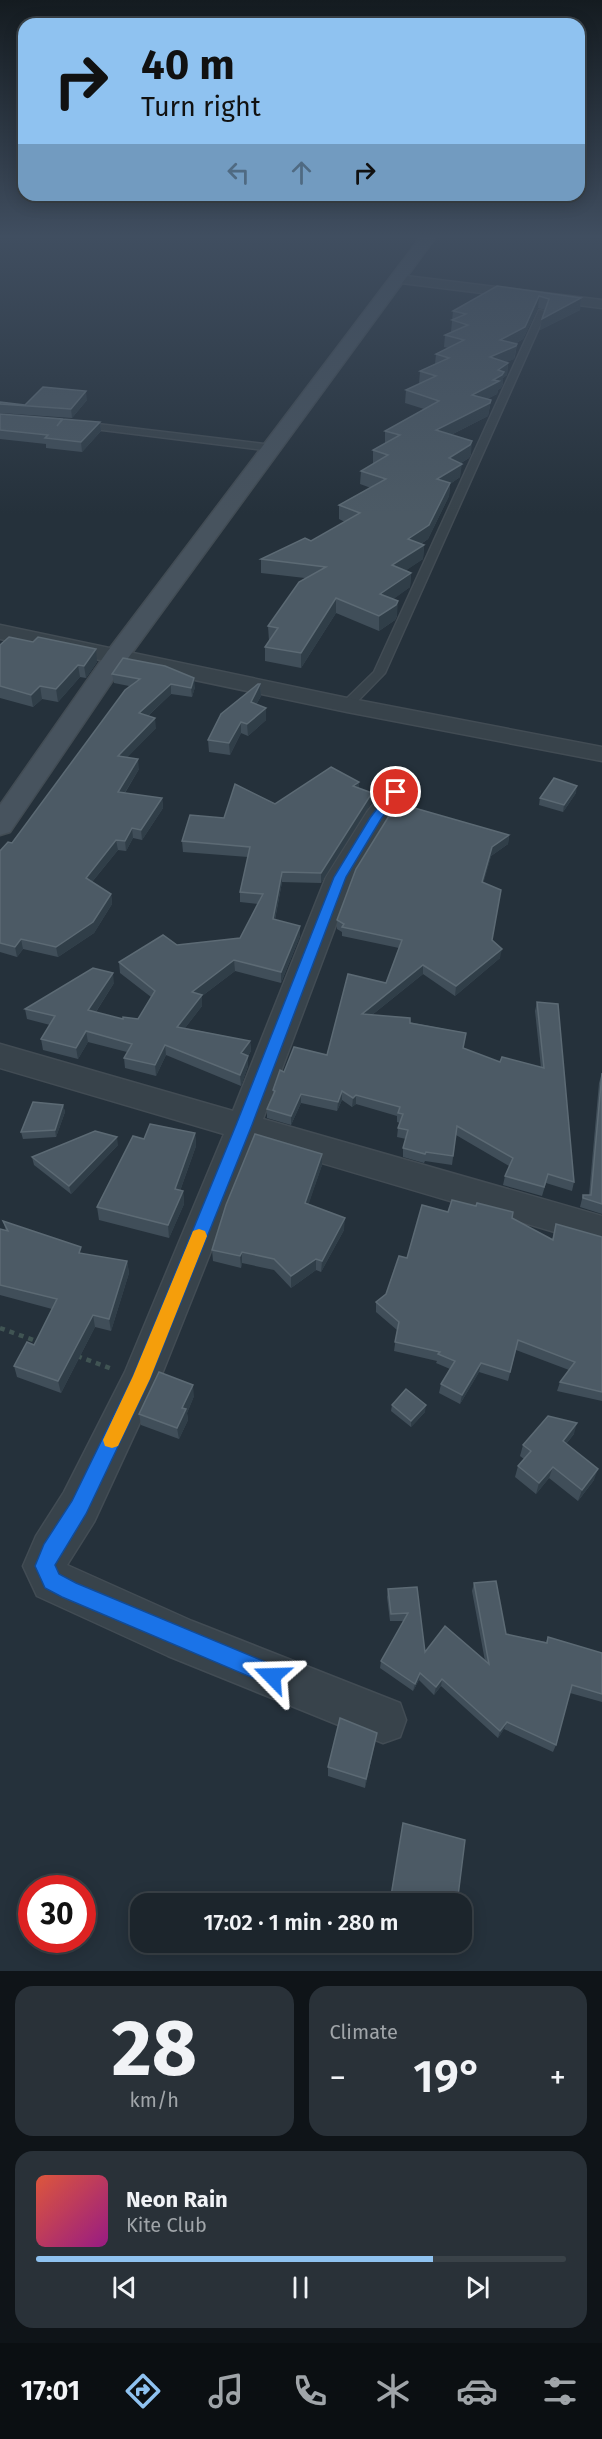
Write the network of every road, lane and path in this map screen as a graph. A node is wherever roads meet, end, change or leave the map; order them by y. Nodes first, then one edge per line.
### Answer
1 (360, 330) edge
2 (535, 330) edge
3 (66, 424) edge
4 (272, 448) junction
5 (0, 632) edge
6 (116, 657) junction
7 (347, 705) junction
8 (602, 754) edge
9 (396, 792) dead end
10 (0, 826) edge
11 (0, 1056) edge
12 (244, 1125) junction
13 (602, 1231) edge
14 (0, 1328) edge
15 (44, 1344) edge
16 (65, 1352) edge
17 (141, 1379) junction
18 (383, 1720) dead end

1 - 4 street
2 - 7 lane
3 - 4 lane
4 - 6 street
5 - 6 street
6 - 7 street
6 - 10 street
7 - 8 street
9 - 12 street
11 - 12 street
12 - 13 street
12 - 17 street
14 - 15 path
16 - 17 path
17 - 18 street

